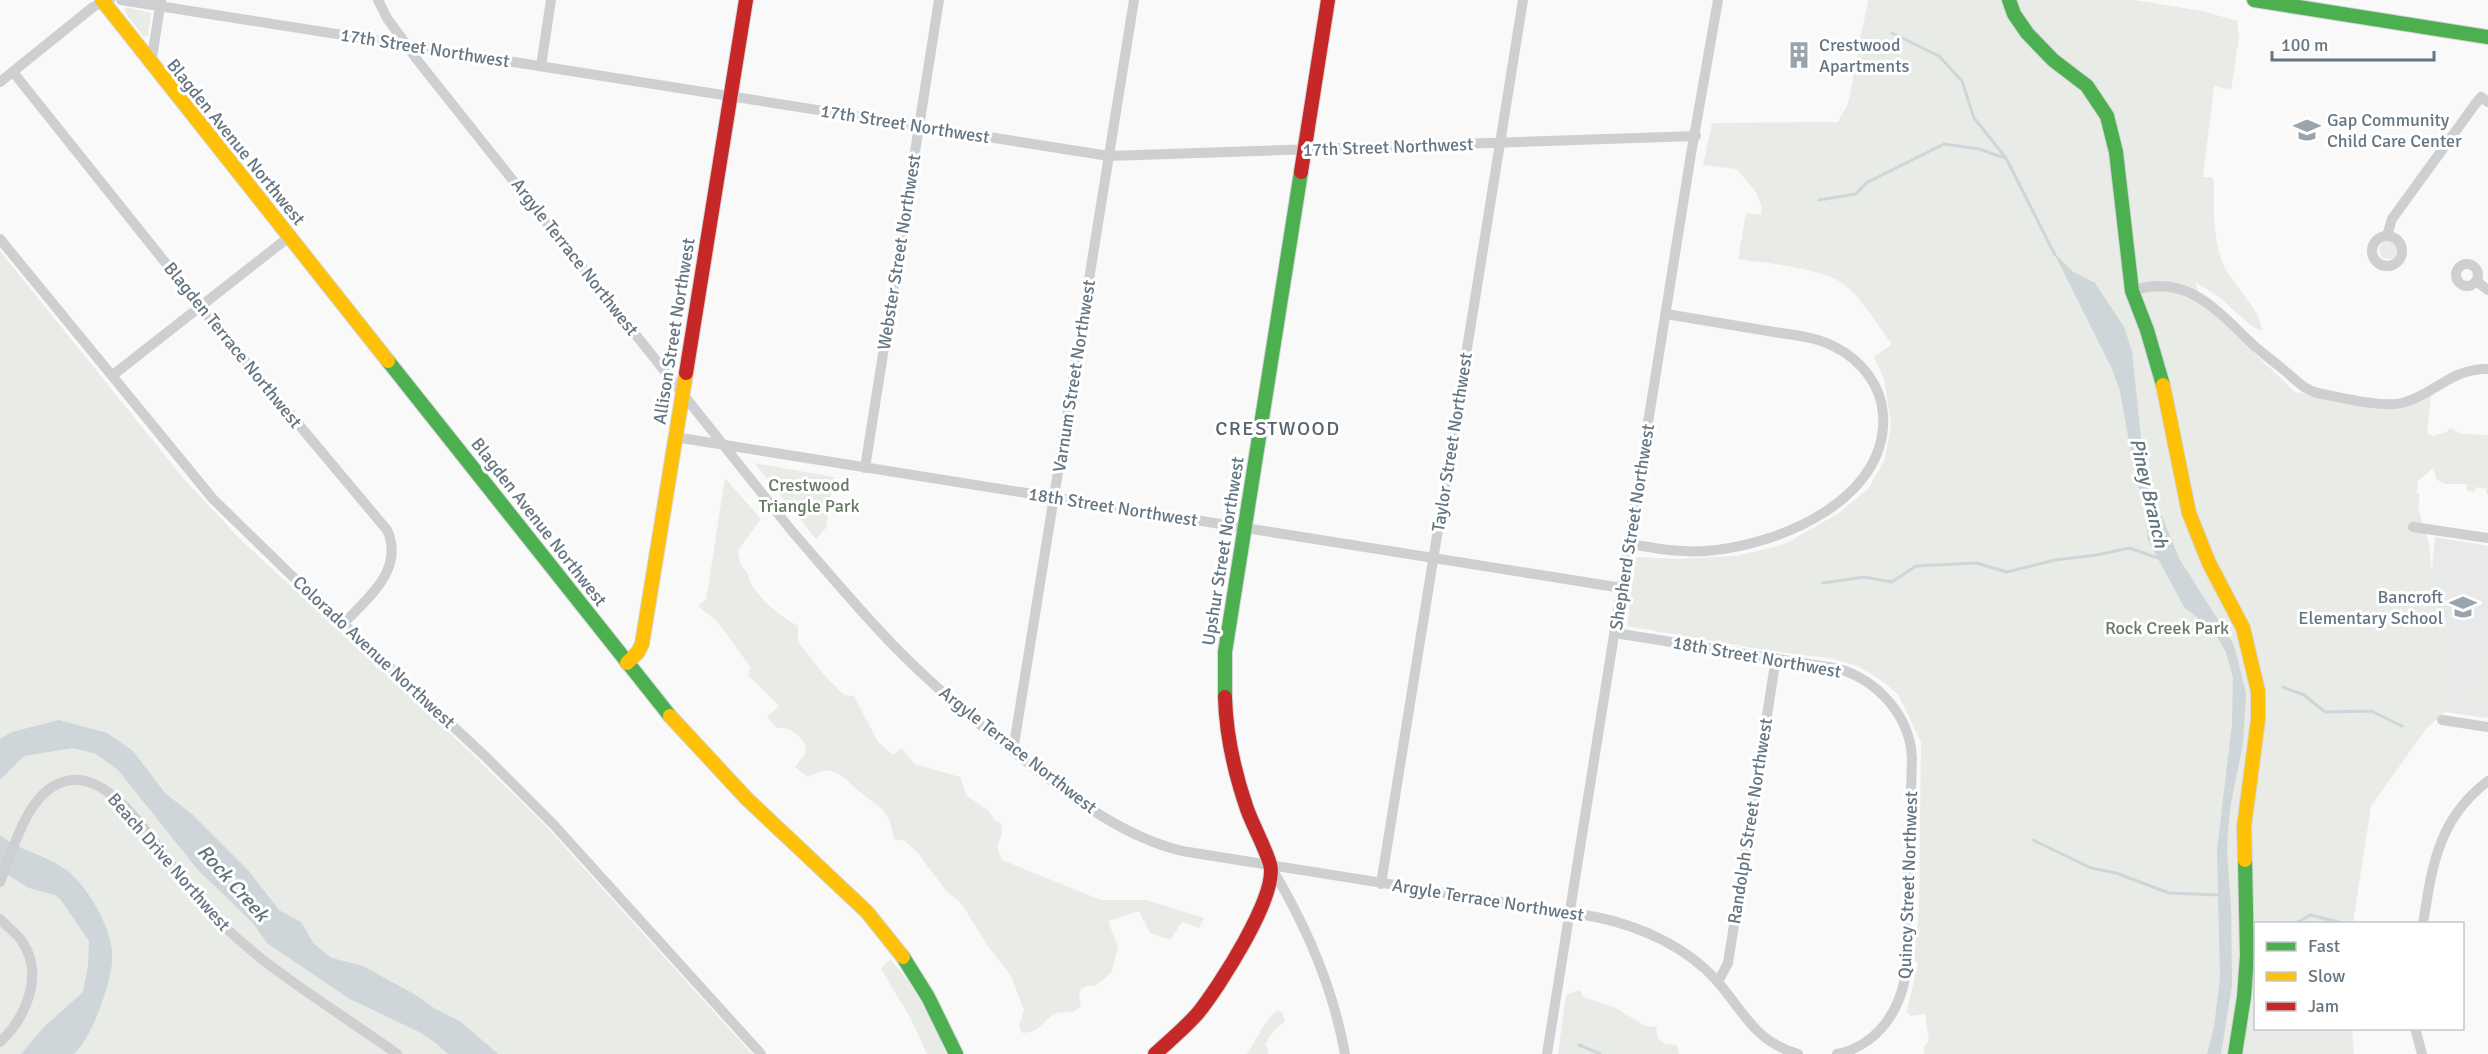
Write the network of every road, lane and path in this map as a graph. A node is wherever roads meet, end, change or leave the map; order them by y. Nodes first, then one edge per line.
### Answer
1 (121, 0) edge
2 (378, 0) edge
3 (551, 0) edge
4 (746, 0) edge
5 (939, 0) edge
6 (1134, 0) edge
7 (1329, 0) edge
8 (1523, 0) edge
9 (1718, 0) edge
10 (2009, 0) edge
11 (2254, 0) edge
12 (106, 1) edge
13 (161, 3) edge
14 (2488, 37) edge
15 (406, 45) junction
16 (151, 64) junction
17 (540, 66) junction
18 (13, 72) junction
19 (0, 82) edge
20 (730, 96) junction
21 (2484, 99) edge
22 (919, 127) junction
23 (1696, 136) junction
24 (1500, 143) junction
25 (1305, 150) junction
26 (1109, 156) junction
27 (2387, 236) dead end
28 (289, 237) junction
29 (0, 239) edge
30 (2476, 281) dead end
31 (2488, 290) edge
32 (2132, 291) junction
33 (201, 306) junction
34 (1666, 314) junction
35 (2488, 369) edge
36 (113, 375) junction
37 (682, 393) junction
38 (675, 437) junction
39 (723, 445) junction
40 (865, 468) junction
41 (1055, 498) junction
42 (2413, 527) dead end
43 (1244, 528) junction
44 (2488, 538) edge
45 (1629, 544) junction
46 (1433, 560) junction
47 (1622, 588) junction
48 (344, 623) junction
49 (1615, 633) junction
50 (1776, 658) junction
51 (627, 663) junction
52 (1890, 702) joint
53 (2442, 720) dead end
54 (2488, 727) edge
55 (1013, 751) junction
56 (2488, 781) edge
57 (1271, 866) junction
58 (0, 882) edge
59 (1381, 884) junction
60 (1570, 913) junction
61 (0, 919) edge
62 (2423, 922) edge
63 (1718, 982) junction
64 (2415, 1030) edge
65 (0, 1042) edge
66 (1859, 1050) edge
67 (397, 1054) edge
68 (761, 1054) edge
69 (957, 1054) edge
70 (1155, 1054) edge
71 (1345, 1054) edge
72 (1547, 1054) edge
73 (1798, 1054) edge
74 (1837, 1054) edge
75 (2235, 1054) edge
76 (2422, 1054) edge

1 - 13 street, 17th Street Northwest
2 - 15 street, Argyle Terrace Northwest
3 - 17 street
4 - 20 main road, Allison Street Northwest
5 - 22 street, Webster Street Northwest
6 - 26 street, Varnum Street Northwest
7 - 25 main road, Upshur Street Northwest
8 - 24 street, Taylor Street Northwest
9 - 23 street, Shepherd Street Northwest
10 - 32 main road
11 - 14 main road
12 - 16 main road, Blagden Avenue Northwest
12 - 18 street
13 - 15 street, 17th Street Northwest
13 - 16 street
15 - 17 street, 17th Street Northwest
15 - 37 street, Argyle Terrace Northwest
16 - 28 main road, Blagden Avenue Northwest
17 - 20 street, 17th Street Northwest
18 - 19 street
18 - 33 street, Blagden Terrace Northwest
20 - 22 street, 17th Street Northwest
20 - 37 main road, Allison Street Northwest
21 - 27 street
22 - 26 street, 17th Street Northwest
22 - 40 street, Webster Street Northwest
23 - 24 street, 17th Street Northwest
23 - 34 street, Shepherd Street Northwest
24 - 25 street, 17th Street Northwest
24 - 46 street, Taylor Street Northwest
25 - 26 street, 17th Street Northwest
25 - 43 main road, Upshur Street Northwest
26 - 41 street, Varnum Street Northwest
28 - 33 street
28 - 51 main road, Blagden Avenue Northwest
29 - 36 street, Colorado Avenue Northwest
30 - 31 street
32 - 35 street
32 - 75 main road
33 - 36 street
33 - 48 street, Blagden Terrace Northwest
34 - 45 street, Shepherd Street Northwest
34 - 45 street
36 - 48 street, Colorado Avenue Northwest
37 - 38 main road, Allison Street Northwest
37 - 39 street, Argyle Terrace Northwest
38 - 39 street, 18th Street Northwest
38 - 51 main road, Allison Street Northwest
39 - 40 street, 18th Street Northwest
39 - 55 street, Argyle Terrace Northwest
40 - 41 street, 18th Street Northwest
41 - 43 street, 18th Street Northwest
41 - 55 street, Varnum Street Northwest
42 - 44 street
43 - 46 street, 18th Street Northwest
43 - 57 main road, Upshur Street Northwest
45 - 47 street, Shepherd Street Northwest
46 - 47 street, 18th Street Northwest
46 - 59 street, Taylor Street Northwest
47 - 49 street, Shepherd Street Northwest
48 - 68 street, Colorado Avenue Northwest
49 - 50 street, 18th Street Northwest
49 - 60 street, Shepherd Street Northwest
50 - 52 street, 18th Street Northwest
50 - 63 street, Randolph Street Northwest
51 - 69 main road, Blagden Avenue Northwest
52 - 66 street, Quincy Street Northwest
53 - 54 street
55 - 57 street, Argyle Terrace Northwest
56 - 62 street
57 - 59 street, Argyle Terrace Northwest
57 - 70 main road
57 - 71 street, Upshur Street Northwest
58 - 67 street, Beach Drive Northwest
59 - 60 street, Argyle Terrace Northwest
60 - 63 street, Argyle Terrace Northwest
60 - 72 street, Shepherd Street Northwest
61 - 65 street
63 - 73 street, Argyle Terrace Northwest
64 - 76 street
66 - 74 street

